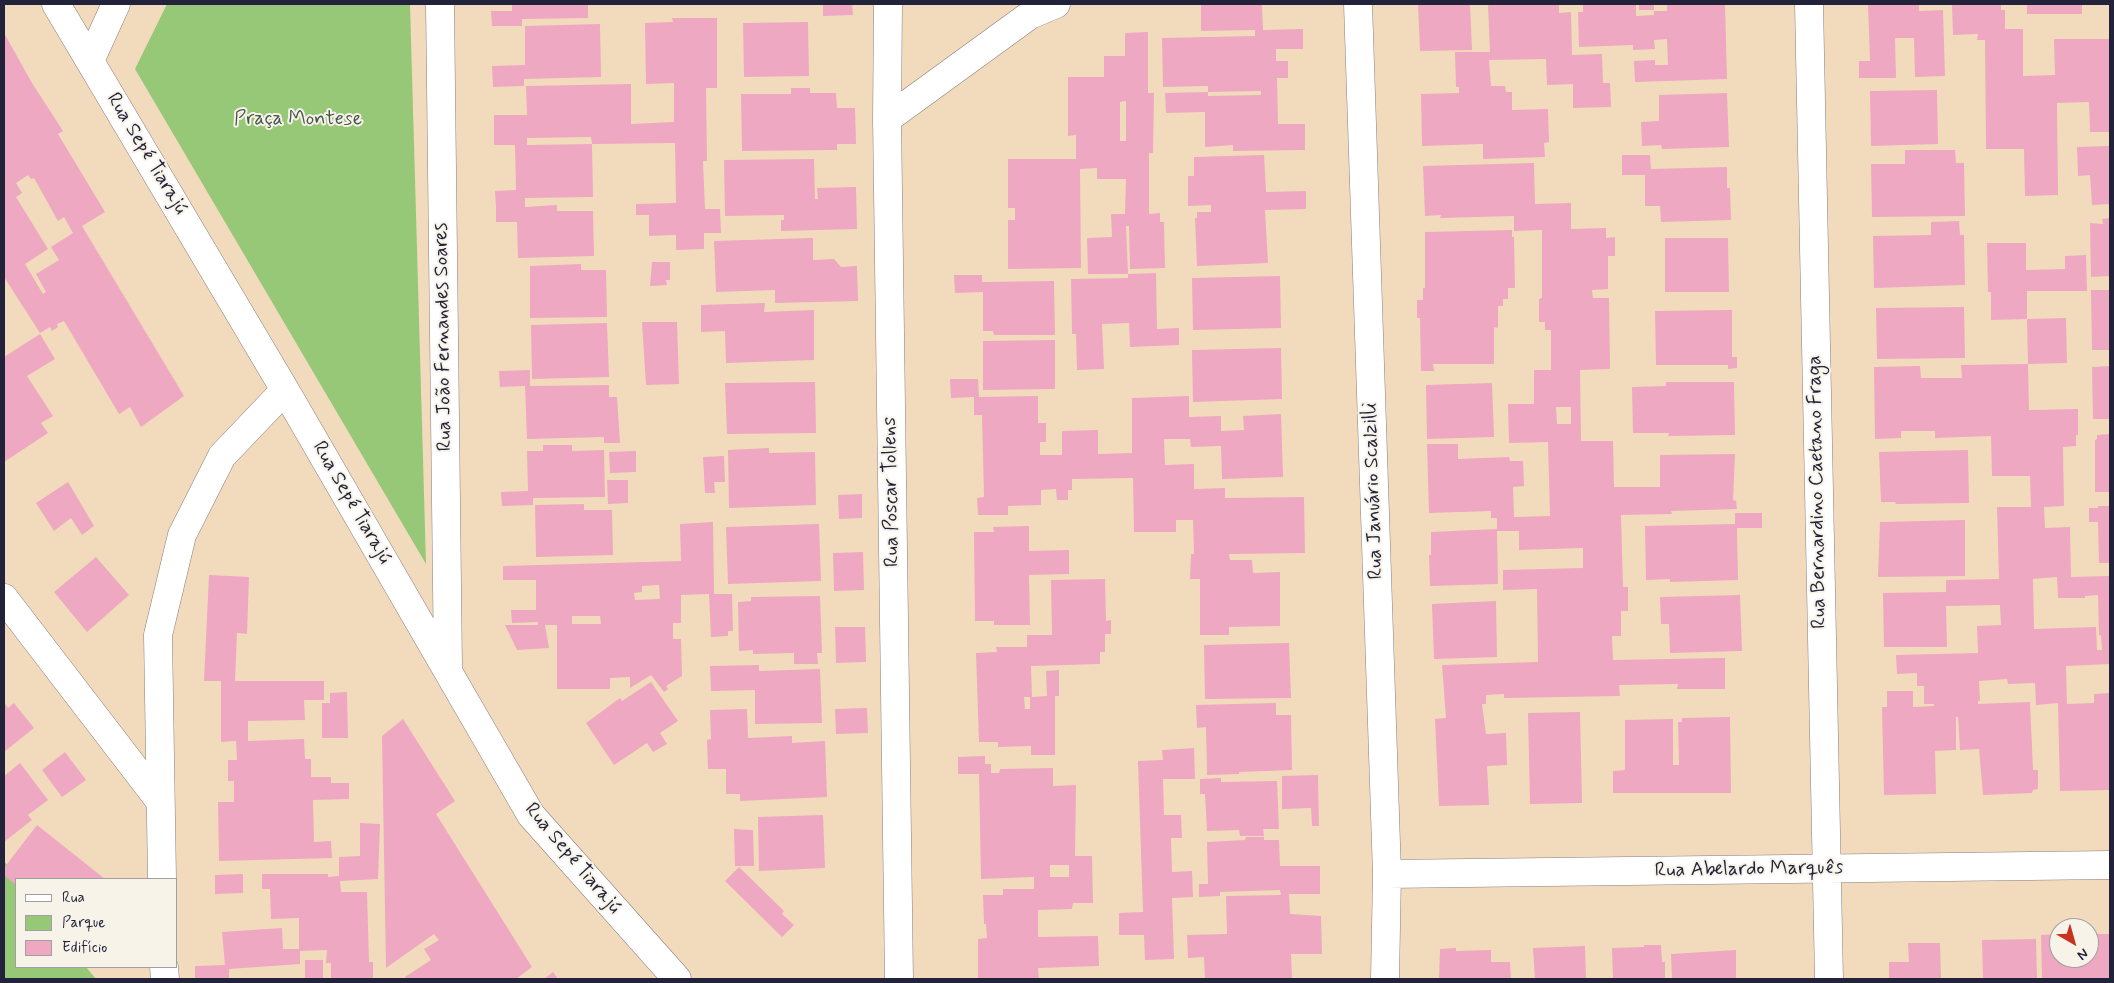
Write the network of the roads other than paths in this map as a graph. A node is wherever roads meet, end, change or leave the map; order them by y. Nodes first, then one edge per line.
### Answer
1 (56, 4) edge
2 (116, 4) edge
3 (440, 4) edge
4 (888, 4) edge
5 (1056, 4) edge
6 (1358, 4) edge
7 (1809, 4) edge
8 (90, 60) junction
9 (887, 119) junction
10 (285, 390) junction
11 (4, 598) edge
12 (448, 670) junction
13 (159, 800) junction
14 (2110, 865) edge
15 (1826, 869) junction
16 (1387, 874) junction
17 (162, 878) edge
18 (677, 979) edge
19 (899, 979) edge
20 (1385, 979) edge
21 (1828, 979) edge

1 - 8 street, Rua Sepé Tiarajú
2 - 8 street
3 - 12 street, Rua João Fernandes Soares
4 - 9 street, Rua Poscar Tollens
5 - 9 street
6 - 16 street, Rua Januário Scalzilli
7 - 15 street, Rua Bernardino Caetano Fraga
8 - 10 street, Rua Sepé Tiarajú
9 - 19 street, Rua Poscar Tollens
10 - 12 street, Rua Sepé Tiarajú
10 - 13 street
11 - 13 street
12 - 18 street, Rua Sepé Tiarajú
13 - 17 street
14 - 15 street, Rua Abelardo Marquês
15 - 16 street, Rua Abelardo Marquês
15 - 21 street, Rua Bernardino Caetano Fraga
16 - 20 street, Rua Januário Scalzilli

